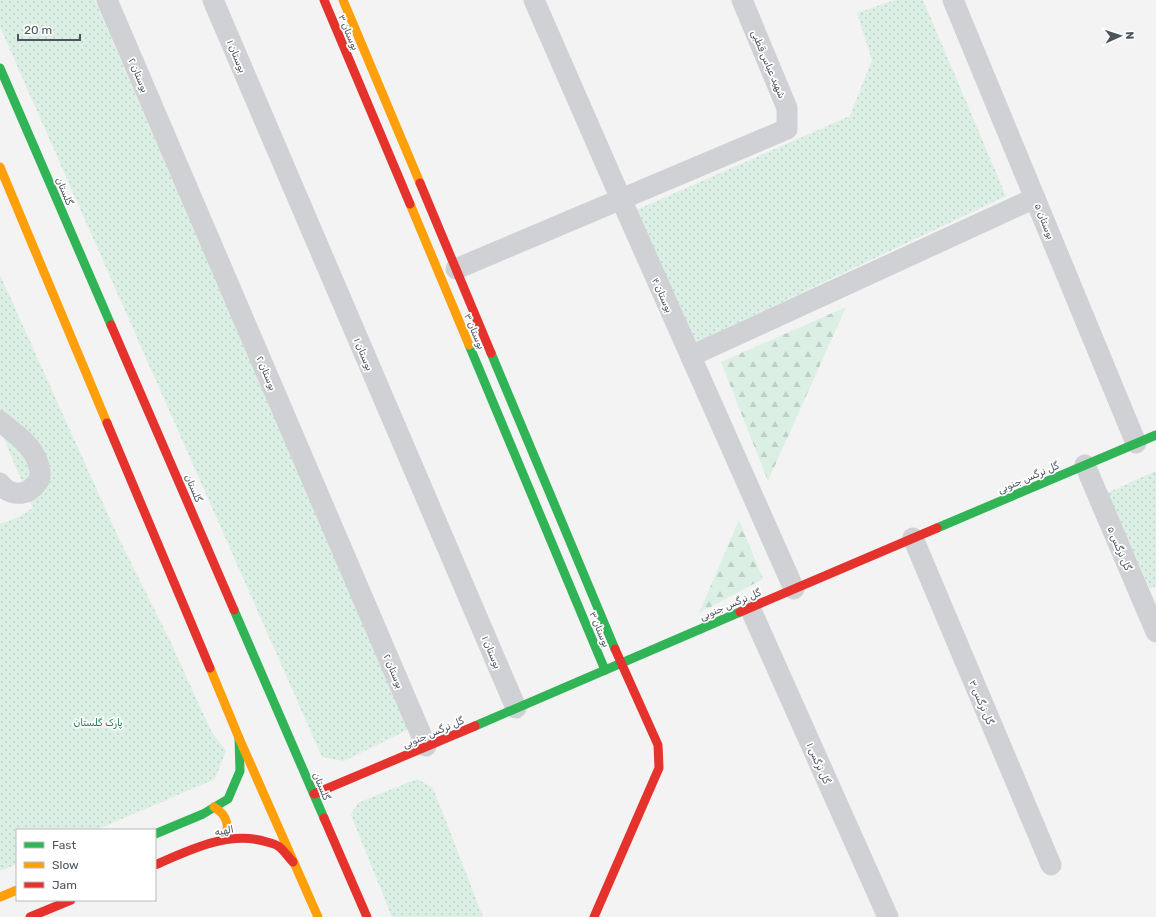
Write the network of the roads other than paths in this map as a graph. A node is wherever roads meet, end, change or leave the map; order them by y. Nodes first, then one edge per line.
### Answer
1 (107, 0) edge
2 (213, 0) edge
3 (324, 0) edge
4 (343, 0) edge
5 (534, 0) edge
6 (742, 0) edge
7 (953, 0) edge
8 (0, 68) edge
9 (0, 167) edge
10 (1035, 198) junction
11 (620, 199) junction
12 (456, 269) junction
13 (691, 356) junction
14 (0, 421) edge
15 (1156, 435) edge
16 (1136, 443) junction
17 (1085, 465) junction
18 (0, 483) edge
19 (913, 538) junction
20 (794, 589) junction
21 (750, 608) junction
22 (1156, 632) edge
23 (621, 663) junction
24 (605, 670) junction
25 (516, 708) junction
26 (239, 738) junction
27 (426, 746) junction
28 (314, 794) junction
29 (214, 808) junction
30 (156, 834) edge
31 (225, 839) junction
32 (293, 862) junction
33 (156, 865) edge
34 (1051, 865) dead end
35 (16, 890) edge
36 (0, 897) edge
37 (69, 901) edge
38 (30, 917) edge
39 (318, 917) edge
40 (367, 917) edge
41 (594, 917) edge
42 (888, 917) edge

1 - 27 street, بوستان ۲
2 - 25 street, بوستان ۱
3 - 24 street, بوستان ۳
4 - 12 street, بوستان ۳
5 - 11 street, بوستان ۴
6 - 11 street, شهید عباس قطبی
7 - 10 street, بوستان ۵
8 - 28 street, گلستان
9 - 26 street
10 - 13 street
10 - 16 street, بوستان ۵
11 - 12 street
11 - 13 street, بوستان ۴
12 - 23 street, بوستان ۳
13 - 20 street, بوستان ۴
14 - 18 street
15 - 16 street, گل نرگس جنوبی
16 - 17 street, گل نرگس جنوبی
17 - 19 street, گل نرگس جنوبی
17 - 22 street, گل نرگس ۵
19 - 20 street, گل نرگس جنوبی
19 - 34 street, گل نرگس ۳
20 - 21 street, گل نرگس جنوبی
21 - 23 street, گل نرگس جنوبی
21 - 42 street, گل نرگس ۱
23 - 24 street, گل نرگس جنوبی
23 - 41 street, بوستان ۳
24 - 25 street, گل نرگس جنوبی
25 - 27 street, گل نرگس جنوبی
26 - 29 street
26 - 32 street
27 - 28 street, گل نرگس جنوبی
28 - 40 street, گلستان
29 - 30 street
29 - 31 street
31 - 32 street, الهیه
31 - 33 street, الهیه
32 - 39 street
35 - 36 street
37 - 38 street

